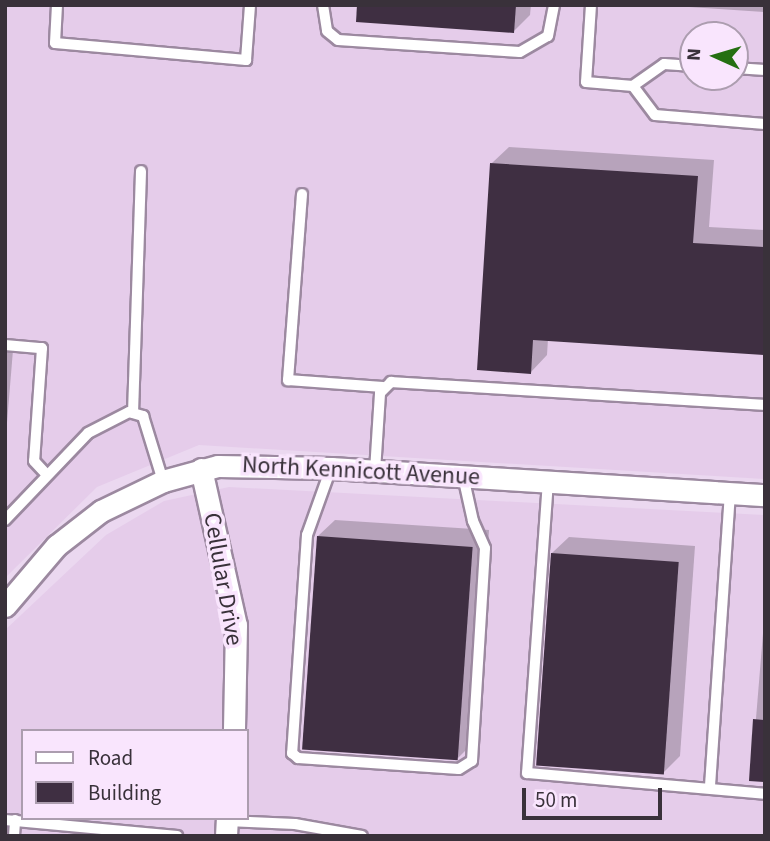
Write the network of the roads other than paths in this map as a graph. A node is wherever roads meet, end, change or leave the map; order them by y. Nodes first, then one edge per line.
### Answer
1 (57, 5) edge
2 (250, 5) edge
3 (323, 5) edge
4 (554, 5) edge
5 (591, 5) edge
6 (679, 65) edge
7 (633, 86) junction
8 (765, 124) edge
9 (141, 171) dead end
10 (302, 194) dead end
11 (5, 345) edge
12 (383, 387) junction
13 (765, 405) edge
14 (133, 413) junction
15 (331, 468) junction
16 (201, 469) junction
17 (376, 471) junction
18 (47, 475) junction
19 (463, 476) junction
20 (163, 481) junction
21 (548, 481) junction
22 (730, 493) junction
23 (765, 495) edge
24 (5, 520) edge
25 (5, 606) edge
26 (234, 729) edge
27 (710, 786) junction
28 (765, 794) edge
29 (10, 820) edge
30 (227, 825) edge
31 (75, 830) edge
32 (294, 830) edge
33 (125, 832) edge
34 (328, 834) edge
35 (14, 836) edge
36 (177, 836) edge
37 (362, 836) edge

1 - 2 lane
3 - 4 lane
5 - 7 lane
6 - 7 lane
7 - 8 lane
9 - 14 lane
10 - 12 lane
11 - 18 lane
12 - 13 lane
12 - 17 lane
14 - 18 lane
14 - 20 lane
15 - 16 street, North Kennicott Avenue
15 - 17 street, North Kennicott Avenue
15 - 19 lane
16 - 20 street, North Kennicott Avenue
16 - 26 street, Cellular Drive
17 - 19 street, North Kennicott Avenue
18 - 24 lane
19 - 21 street, North Kennicott Avenue
20 - 25 street, North Kennicott Avenue
21 - 22 street, North Kennicott Avenue
21 - 27 lane
22 - 23 street, North Kennicott Avenue
22 - 27 lane
27 - 28 lane
29 - 31 lane
29 - 35 lane
30 - 32 lane
31 - 33 lane
32 - 34 lane
33 - 36 lane
34 - 37 lane

